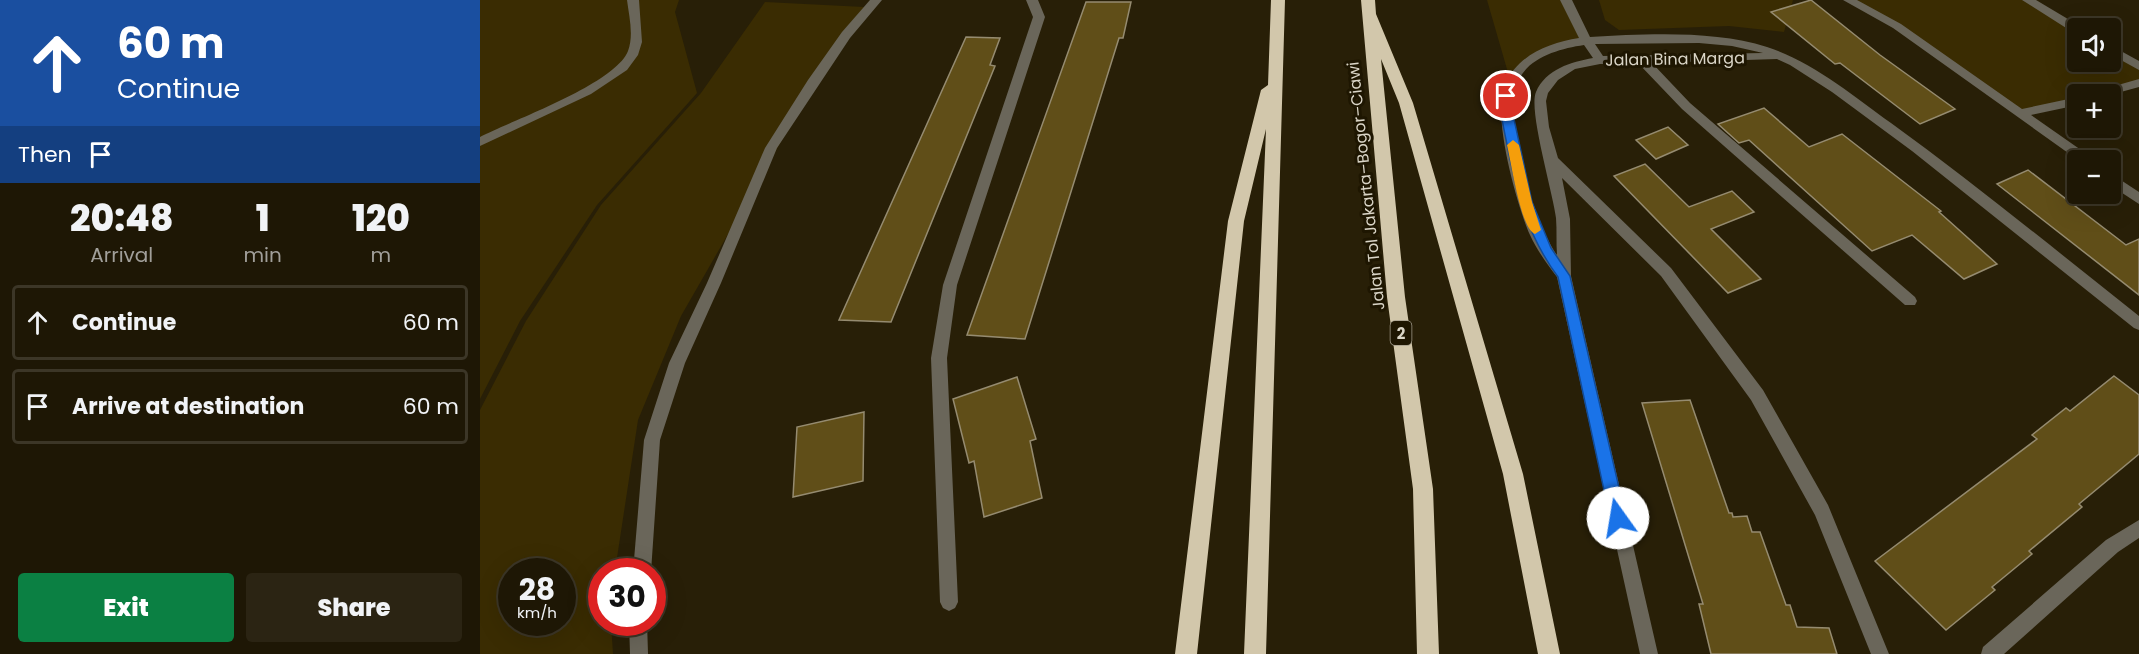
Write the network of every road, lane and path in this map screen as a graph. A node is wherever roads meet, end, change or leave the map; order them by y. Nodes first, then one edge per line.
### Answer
1 (633, 0) edge
2 (876, 0) edge
3 (1032, 0) edge
4 (1278, 0) edge
5 (1566, 0) edge
6 (1850, 0) edge
7 (2028, 0) edge
8 (1368, 6) edge
9 (2067, 23) edge
10 (1585, 39) junction
11 (1277, 53) junction
12 (2121, 55) edge
13 (1781, 56) junction
14 (1641, 59) junction
15 (1600, 60) junction
16 (2139, 66) edge
17 (2139, 83) edge
18 (2121, 88) edge
19 (2067, 103) edge
20 (2022, 113) junction
21 (480, 142) edge
22 (2072, 150) edge
23 (1552, 160) junction
24 (2121, 186) edge
25 (2139, 199) edge
26 (1564, 276) junction
27 (1910, 301) dead end
28 (2139, 324) edge
29 (2139, 528) edge
30 (643, 558) edge
31 (949, 602) dead end
32 (638, 636) edge
33 (639, 654) edge
34 (1186, 654) edge
35 (1255, 654) edge
36 (1428, 654) edge
37 (1549, 654) edge
38 (1649, 654) edge
39 (1880, 654) edge
40 (1990, 654) edge

1 - 21 street
2 - 30 street
3 - 31 street
4 - 11 highway
5 - 10 street
6 - 20 street
7 - 9 street
8 - 36 highway, Jalan Tol Jakarta–Bogor–Ciawi / 2
8 - 37 highway
10 - 13 street
10 - 15 street
10 - 26 street
11 - 34 highway
11 - 35 highway
12 - 16 street
13 - 14 street, Jalan Bina Marga
13 - 28 street
14 - 15 street, Jalan Bina Marga
14 - 27 street
15 - 23 street, Jalan Bina Marga
17 - 18 street
19 - 20 street
20 - 22 street
23 - 26 street, Jalan Bina Marga
23 - 39 street
24 - 25 street
26 - 38 street, Jalan Bina Marga
29 - 40 street
32 - 33 street

